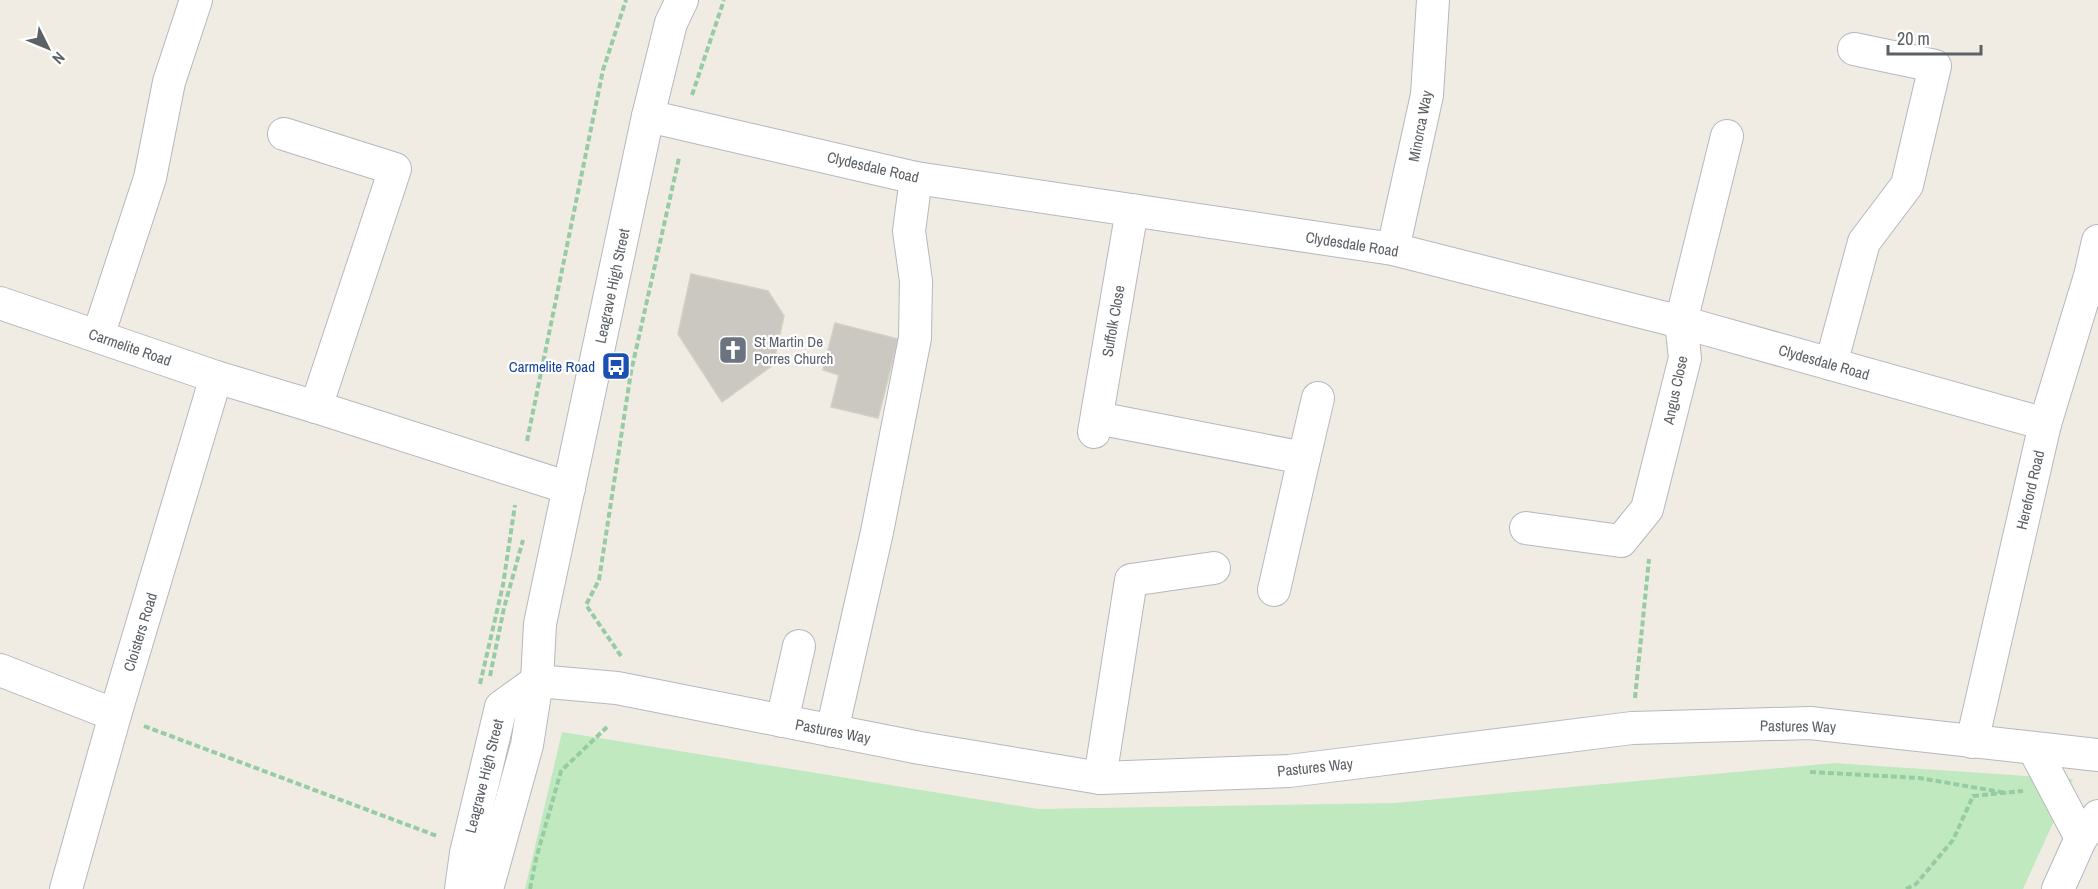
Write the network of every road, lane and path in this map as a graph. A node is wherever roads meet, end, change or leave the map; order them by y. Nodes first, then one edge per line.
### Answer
1 (196, 0) edge
2 (626, 0) edge
3 (682, 0) edge
4 (724, 0) edge
5 (1433, 0) edge
6 (1854, 49) dead end
7 (691, 98) dead end
8 (648, 116) junction
9 (284, 134) dead end
10 (1727, 136) dead end
11 (679, 158) dead end
12 (916, 178) junction
13 (1132, 210) junction
14 (2098, 241) edge
15 (1394, 249) junction
16 (2094, 277) edge
17 (0, 303) edge
18 (1681, 322) junction
19 (98, 336) junction
20 (1831, 364) junction
21 (216, 377) junction
22 (1318, 398) dead end
23 (316, 407) junction
24 (2045, 424) junction
25 (526, 448) dead end
26 (1304, 458) junction
27 (569, 488) junction
28 (1647, 509) junction
29 (1526, 528) dead end
30 (1214, 568) dead end
31 (1274, 590) dead end
32 (799, 646) dead end
33 (623, 660) dead end
34 (0, 670) edge
35 (537, 681) junction
36 (115, 715) junction
37 (782, 721) junction
38 (608, 727) dead end
39 (1632, 728) junction
40 (832, 731) junction
41 (1972, 742) junction
42 (2034, 749) junction
43 (2098, 755) edge
44 (1810, 772) dead end
45 (1100, 778) junction
46 (2029, 790) dead end
47 (2007, 793) junction
48 (2090, 827) edge
49 (443, 839) dead end
50 (66, 889) edge
51 (461, 889) edge
52 (487, 889) edge
53 (530, 889) edge
54 (1908, 889) edge
55 (2058, 889) edge

1 - 19 street
2 - 25 path
3 - 8 street, Leagrave High Street
4 - 7 path
5 - 15 street, Minorca Way
6 - 20 street
8 - 12 street, Clydesdale Road
8 - 27 street, Leagrave High Street
9 - 23 street
10 - 18 street, Angus Close
11 - 33 path
12 - 13 street, Clydesdale Road
12 - 40 street
13 - 15 street, Clydesdale Road
13 - 26 street, Suffolk Close
14 - 16 street, Hereford Road
15 - 18 street, Clydesdale Road
16 - 24 street, Hereford Road
17 - 19 street, Carmelite Road
18 - 20 street, Clydesdale Road
18 - 28 street, Angus Close
19 - 21 street, Carmelite Road
20 - 24 street, Clydesdale Road
21 - 23 street, Carmelite Road
21 - 36 street, Cloisters Road
22 - 26 street
23 - 27 street, Carmelite Road
24 - 41 street, Hereford Road
26 - 31 street
27 - 35 street, Leagrave High Street
28 - 29 street, Angus Close
28 - 39 path
30 - 45 street
32 - 37 street
34 - 36 street
35 - 37 street, Pastures Way
35 - 51 street, Leagrave High Street
35 - 52 street, Leagrave High Street
36 - 49 path
36 - 50 street, Cloisters Road
37 - 40 street, Pastures Way
38 - 53 path
39 - 41 street, Pastures Way
39 - 45 street, Pastures Way
40 - 45 street, Pastures Way
41 - 42 street, Pastures Way
42 - 43 street, Pastures Way
42 - 48 street
44 - 47 path
46 - 47 path
47 - 54 path
48 - 55 street

